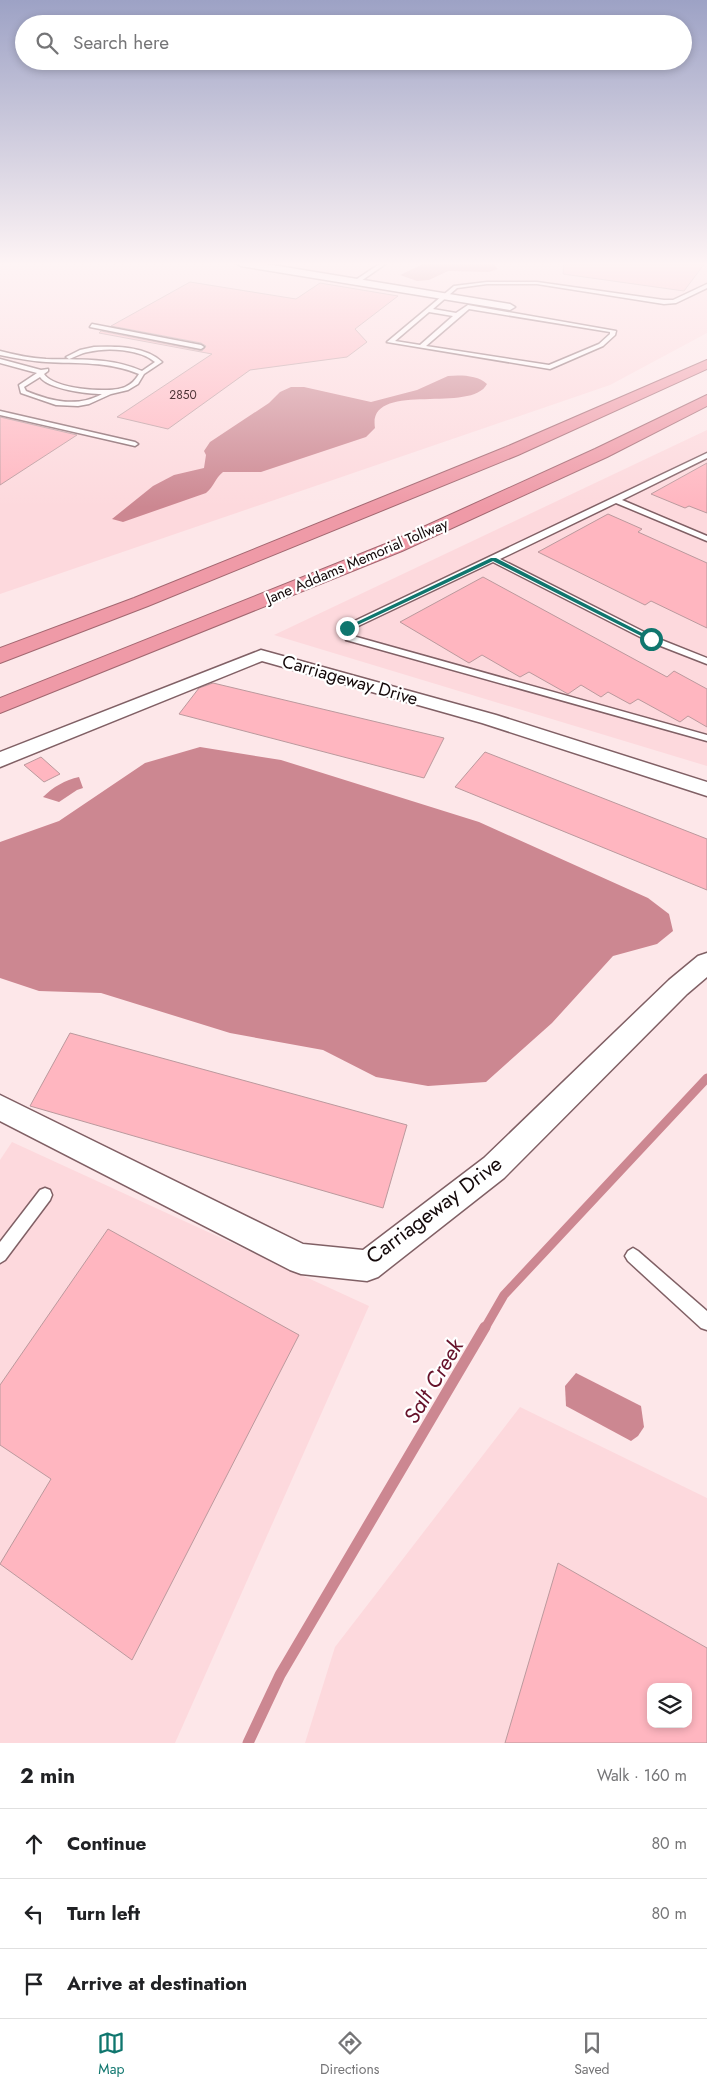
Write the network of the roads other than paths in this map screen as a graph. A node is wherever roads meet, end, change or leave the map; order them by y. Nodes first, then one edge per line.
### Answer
1 (193, 344) edge
2 (408, 344) edge
3 (602, 344) edge
4 (202, 346) dead end
5 (421, 346) joint
6 (0, 353) edge
7 (65, 360) junction
8 (0, 361) edge
9 (705, 363) edge
10 (41, 373) junction
11 (142, 373) junction
12 (111, 392) junction
13 (707, 400) edge
14 (0, 413) edge
15 (135, 444) dead end
16 (707, 455) edge
17 (616, 500) junction
18 (707, 538) edge
19 (494, 559) junction
20 (0, 656) edge
21 (707, 661) edge
22 (0, 706) edge
23 (707, 738) edge
24 (0, 760) edge
25 (707, 790) edge
26 (707, 963) edge
27 (0, 1107) edge
28 (45, 1195) dead end
29 (0, 1255) edge
30 (633, 1256) dead end
31 (707, 1322) edge

1 - 4 lane
2 - 5 lane
3 - 5 lane
6 - 7 lane
7 - 10 lane
7 - 11 lane
7 - 11 lane
8 - 10 lane
9 - 20 highway
10 - 12 lane
10 - 12 lane
11 - 12 lane
13 - 22 highway, Jane Addams Memorial Tollway
14 - 15 lane
16 - 17 lane
17 - 18 lane
17 - 19 lane
19 - 21 lane
19 - 23 lane
24 - 25 street, Carriageway Drive
26 - 27 street, Carriageway Drive
28 - 29 lane
30 - 31 lane

